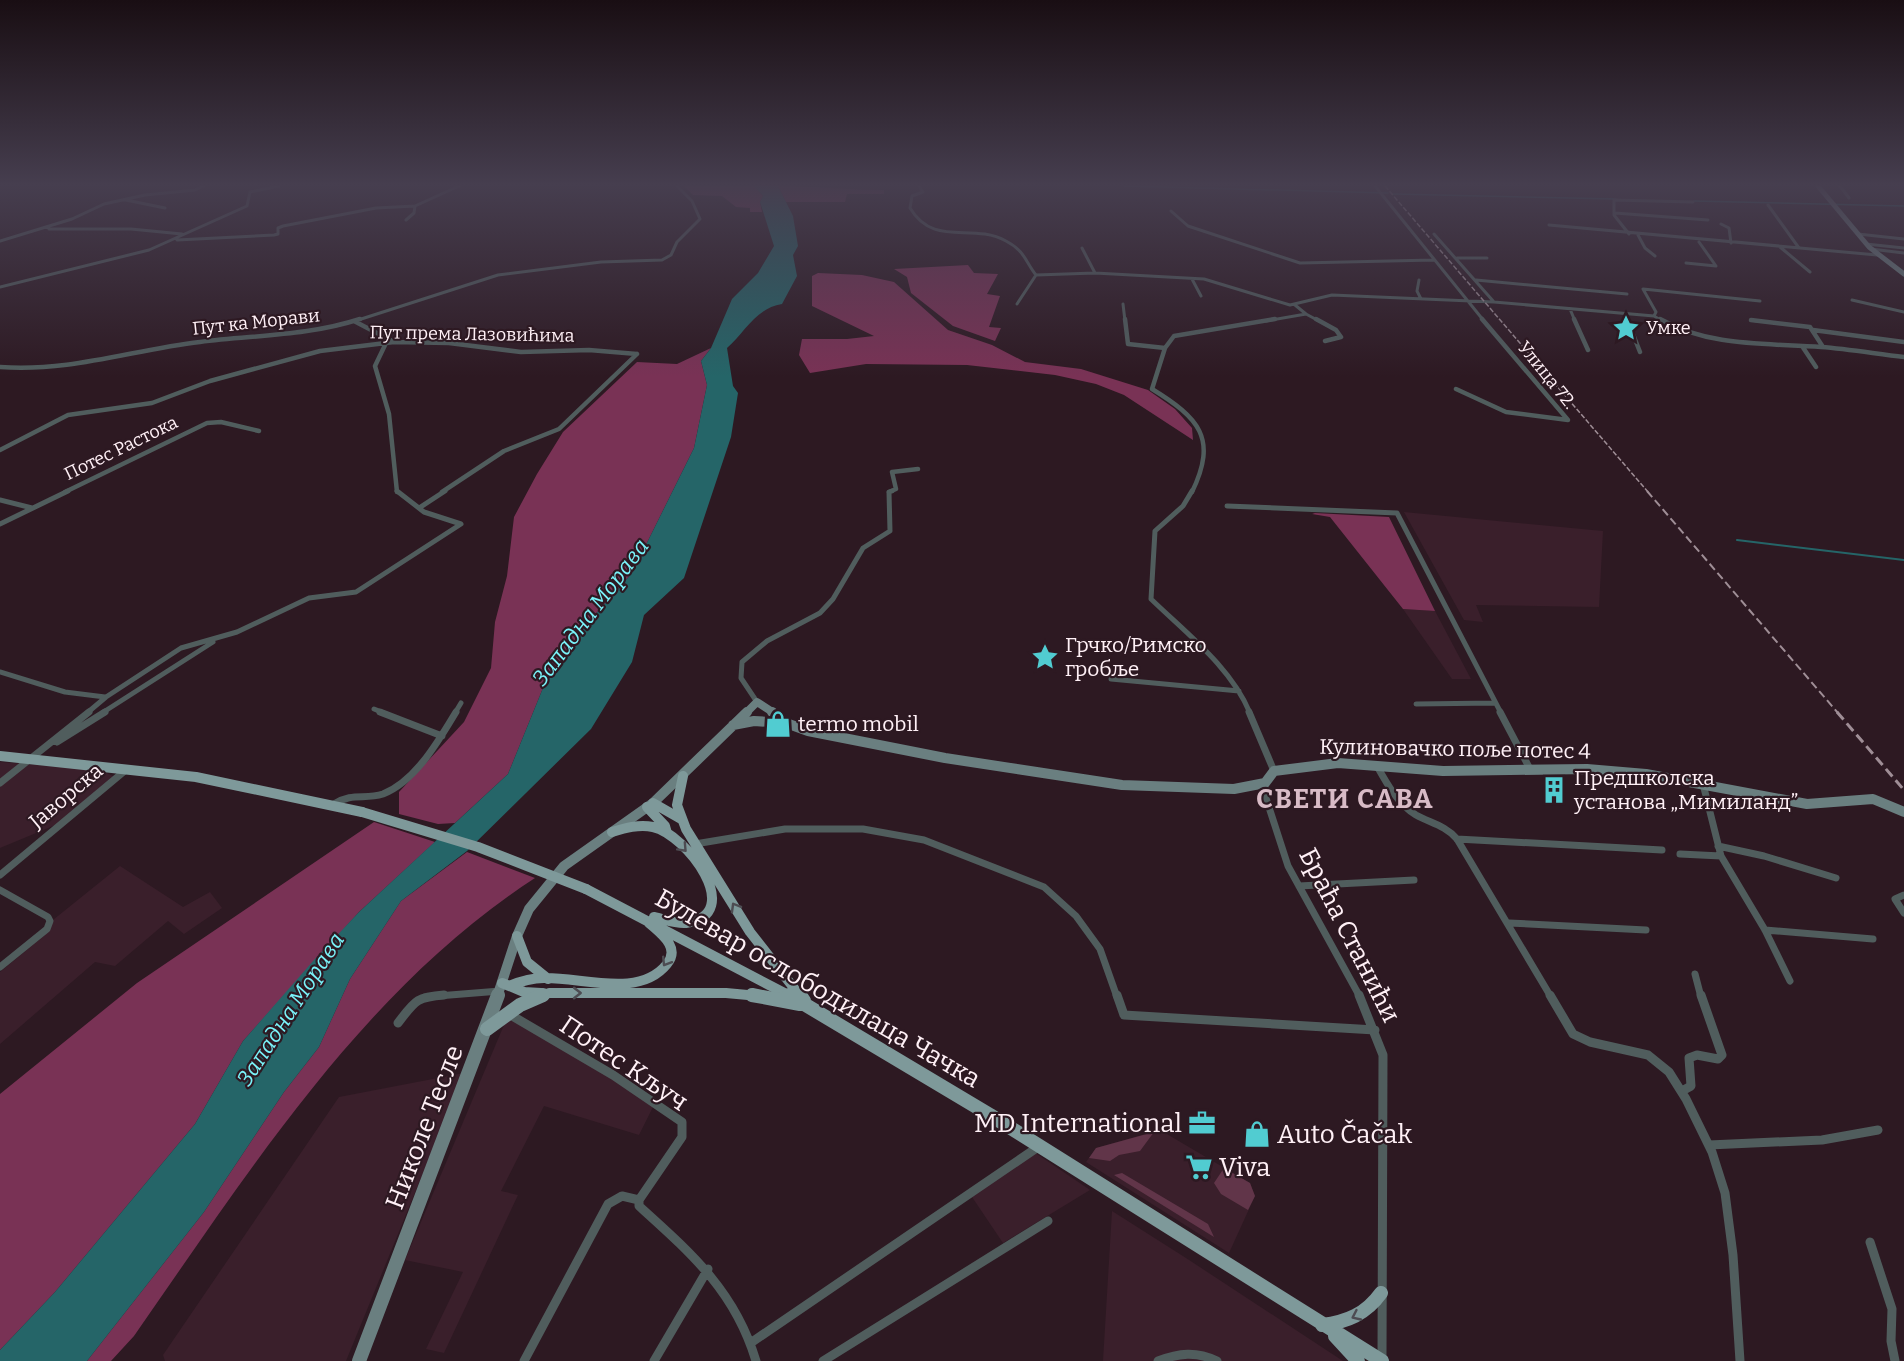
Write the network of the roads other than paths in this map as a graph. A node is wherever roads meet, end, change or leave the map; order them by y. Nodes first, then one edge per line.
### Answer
1 (1871, 249) edge
2 (150, 250) edge
3 (674, 250) edge
4 (1016, 250) edge
5 (1083, 250) edge
6 (1259, 250) edge
7 (1426, 250) edge
8 (1449, 250) edge
9 (1647, 250) edge
10 (1705, 250) edge
11 (1782, 250) edge
12 (1816, 250) edge
13 (1875, 250) edge
14 (1904, 253) edge
15 (1877, 255) junction
16 (1655, 256) dead end
17 (1457, 258) junction
18 (1487, 258) dead end
19 (1434, 260) junction
20 (1686, 263) dead end
21 (1810, 272) dead end
22 (1095, 273) junction
23 (1904, 274) edge
24 (1036, 275) junction
25 (1192, 279) junction
26 (1419, 280) dead end
27 (1476, 280) junction
28 (0, 287) edge
29 (1627, 294) dead end
30 (1201, 296) dead end
31 (1421, 299) junction
32 (1852, 300) dead end
33 (1467, 301) junction
34 (1760, 301) dead end
35 (1494, 302) junction
36 (1017, 304) dead end
37 (1123, 304) dead end
38 (1294, 305) junction
39 (1570, 309) junction
40 (1904, 312) edge
41 (1306, 314) junction
42 (1625, 314) junction
43 (1654, 316) junction
44 (1751, 320) dead end
45 (354, 321) junction
46 (1813, 330) junction
47 (1325, 341) dead end
48 (394, 342) junction
49 (1904, 342) edge
50 (386, 343) junction
51 (1802, 346) junction
52 (1823, 347) junction
53 (1165, 348) junction
54 (1588, 350) dead end
55 (1640, 352) dead end
56 (1904, 357) edge
57 (0, 367) edge
58 (1816, 367) dead end
59 (1456, 389) dead end
60 (260, 431) dead end
61 (0, 450) edge
62 (918, 469) dead end
63 (0, 500) edge
64 (1227, 506) dead end
65 (33, 508) junction
66 (419, 508) junction
67 (0, 524) edge
68 (217, 639) junction
69 (0, 672) edge
70 (1111, 679) dead end
71 (1239, 691) junction
72 (106, 697) junction
73 (757, 702) junction
74 (461, 703) dead end
75 (1495, 703) junction
76 (1416, 704) dead end
77 (374, 709) dead end
78 (786, 723) junction
79 (733, 725) junction
80 (442, 736) junction
81 (49, 746) junction
82 (0, 756) edge
83 (33, 758) junction
84 (1377, 766) junction
85 (127, 768) junction
86 (1530, 769) junction
87 (1274, 771) junction
88 (682, 776) junction
89 (0, 783) edge
90 (1265, 783) junction
91 (1704, 784) junction
92 (334, 804) junction
93 (650, 805) junction
94 (1899, 809) edge
95 (1904, 818) edge
96 (681, 819) junction
97 (612, 832) junction
98 (667, 834) junction
99 (1457, 839) junction
100 (695, 844) junction
101 (1718, 846) junction
102 (1662, 850) dead end
103 (1680, 854) dead end
104 (1721, 856) junction
105 (0, 875) edge
106 (1836, 878) dead end
107 (1414, 880) dead end
108 (1299, 886) junction
109 (0, 890) edge
110 (1904, 895) edge
111 (1904, 913) edge
112 (644, 917) junction
113 (1509, 923) junction
114 (1646, 930) dead end
115 (1765, 930) junction
116 (517, 936) junction
117 (1873, 939) dead end
118 (0, 967) edge
119 (1695, 974) dead end
120 (550, 980) junction
121 (1790, 981) dead end
122 (503, 987) junction
123 (549, 993) junction
124 (806, 1004) junction
125 (508, 1013) junction
126 (398, 1023) dead end
127 (488, 1029) junction
128 (1375, 1030) junction
129 (1682, 1091) junction
130 (1878, 1130) dead end
131 (1041, 1145) junction
132 (1709, 1145) junction
133 (639, 1200) junction
134 (1048, 1221) dead end
135 (1870, 1242) dead end
136 (708, 1269) junction
137 (1381, 1293) junction
138 (1322, 1325) junction
139 (752, 1342) junction
140 (359, 1361) edge
141 (524, 1361) edge
142 (654, 1361) edge
143 (756, 1361) edge
144 (824, 1361) edge
145 (1158, 1361) edge
146 (1217, 1361) edge
147 (1358, 1361) edge
148 (1382, 1361) edge
149 (1740, 1361) edge
150 (1895, 1361) edge

1 - 15 street
2 - 28 street
3 - 45 street, Пут ка Морави
4 - 24 street
5 - 22 street
6 - 19 street
7 - 19 street, Улица 72.
8 - 17 street
9 - 16 street
10 - 20 street
11 - 21 street
12 - 15 street
13 - 14 street
15 - 23 street
17 - 18 street
17 - 27 street
19 - 33 street, Улица 72.
22 - 24 street
22 - 25 street
24 - 36 street
25 - 30 street
25 - 38 street
26 - 31 street
27 - 29 street
27 - 35 street
31 - 33 street
31 - 38 street
32 - 40 street
33 - 35 street
33 - 59 street, Улица 72.
34 - 43 street
35 - 39 street
37 - 53 street
38 - 41 street
39 - 42 street
39 - 54 street
41 - 47 street
41 - 53 street
42 - 43 street
42 - 55 street
43 - 51 street
44 - 46 street
45 - 48 street
45 - 57 street, Пут ка Морави
46 - 49 street
46 - 52 street
48 - 50 street, Пут према Лазовићима
48 - 66 street, Пут према Лазовићима
50 - 61 street, Пут према Лазовићима
50 - 66 street
51 - 52 street
51 - 58 street
52 - 56 street
53 - 71 street
60 - 65 street, Потес Растока
62 - 73 street
63 - 65 street
64 - 75 street
65 - 67 street, Потес Растока
66 - 68 street
68 - 72 street
68 - 81 street
69 - 72 street
70 - 71 street
71 - 87 street
72 - 81 street
73 - 78 street
73 - 79 street
74 - 80 street
75 - 76 street
75 - 86 street
77 - 80 street
78 - 79 street
78 - 90 street
79 - 88 street
80 - 92 street
81 - 83 street
82 - 83 main road, Булевар ослободилаца Чачка
83 - 85 main road, Булевар ослободилаца Чачка
83 - 89 street
84 - 86 street, Кулиновачко поље потес 4
84 - 87 street, Кулиновачко поље потес 4
84 - 99 street
85 - 92 main road, Булевар ослободилаца Чачка
85 - 105 street, Јаворска
86 - 91 street, Кулиновачко поље потес 4
87 - 90 street
88 - 93 street
88 - 96 main road
90 - 108 street, Браћа Станићи
91 - 94 street, Кулиновачко поље потес 4
91 - 101 street
92 - 112 main road, Булевар ослободилаца Чачка, bridge
93 - 96 main road
93 - 97 street
93 - 98 main road
94 - 95 street
96 - 100 main road
97 - 98 main road
97 - 116 street, Николе Тесле
98 -> 112 main road
99 - 102 street
99 - 113 street
124 -> 100 main road
100 - 128 street
101 - 104 street
101 - 106 street
103 - 104 street
104 - 115 street
107 - 108 street
108 - 128 street, Браћа Станићи
109 - 118 street
110 - 111 street
112 -> 120 main road
112 - 124 main road, Булевар ослободилаца Чачка
113 - 114 street
113 - 129 street
115 - 117 street
115 - 121 street
116 - 120 main road
116 - 122 street, Николе Тесле
119 - 129 street
120 - 122 main road
122 - 123 main road
122 - 126 street
122 - 127 street, Николе Тесле
123 -> 124 main road
123 - 125 main road
124 - 131 main road, Булевар ослободилаца Чачка
125 - 127 main road
125 - 133 street, Потес Кључ
127 - 140 street, Николе Тесле
128 - 137 street, Браћа Станићи
129 - 132 street
130 - 132 street
131 - 138 main road, Булевар ослободилаца Чачка
131 - 139 street
132 - 149 street
133 - 136 street
133 - 141 street
134 - 144 street
135 - 150 street
136 - 139 street
136 - 142 street
137 -> 138 main road
137 - 148 street, Браћа Станићи
138 - 147 main road
138 - 148 main road, Булевар ослободилаца Чачка
139 - 143 street
145 - 146 street

